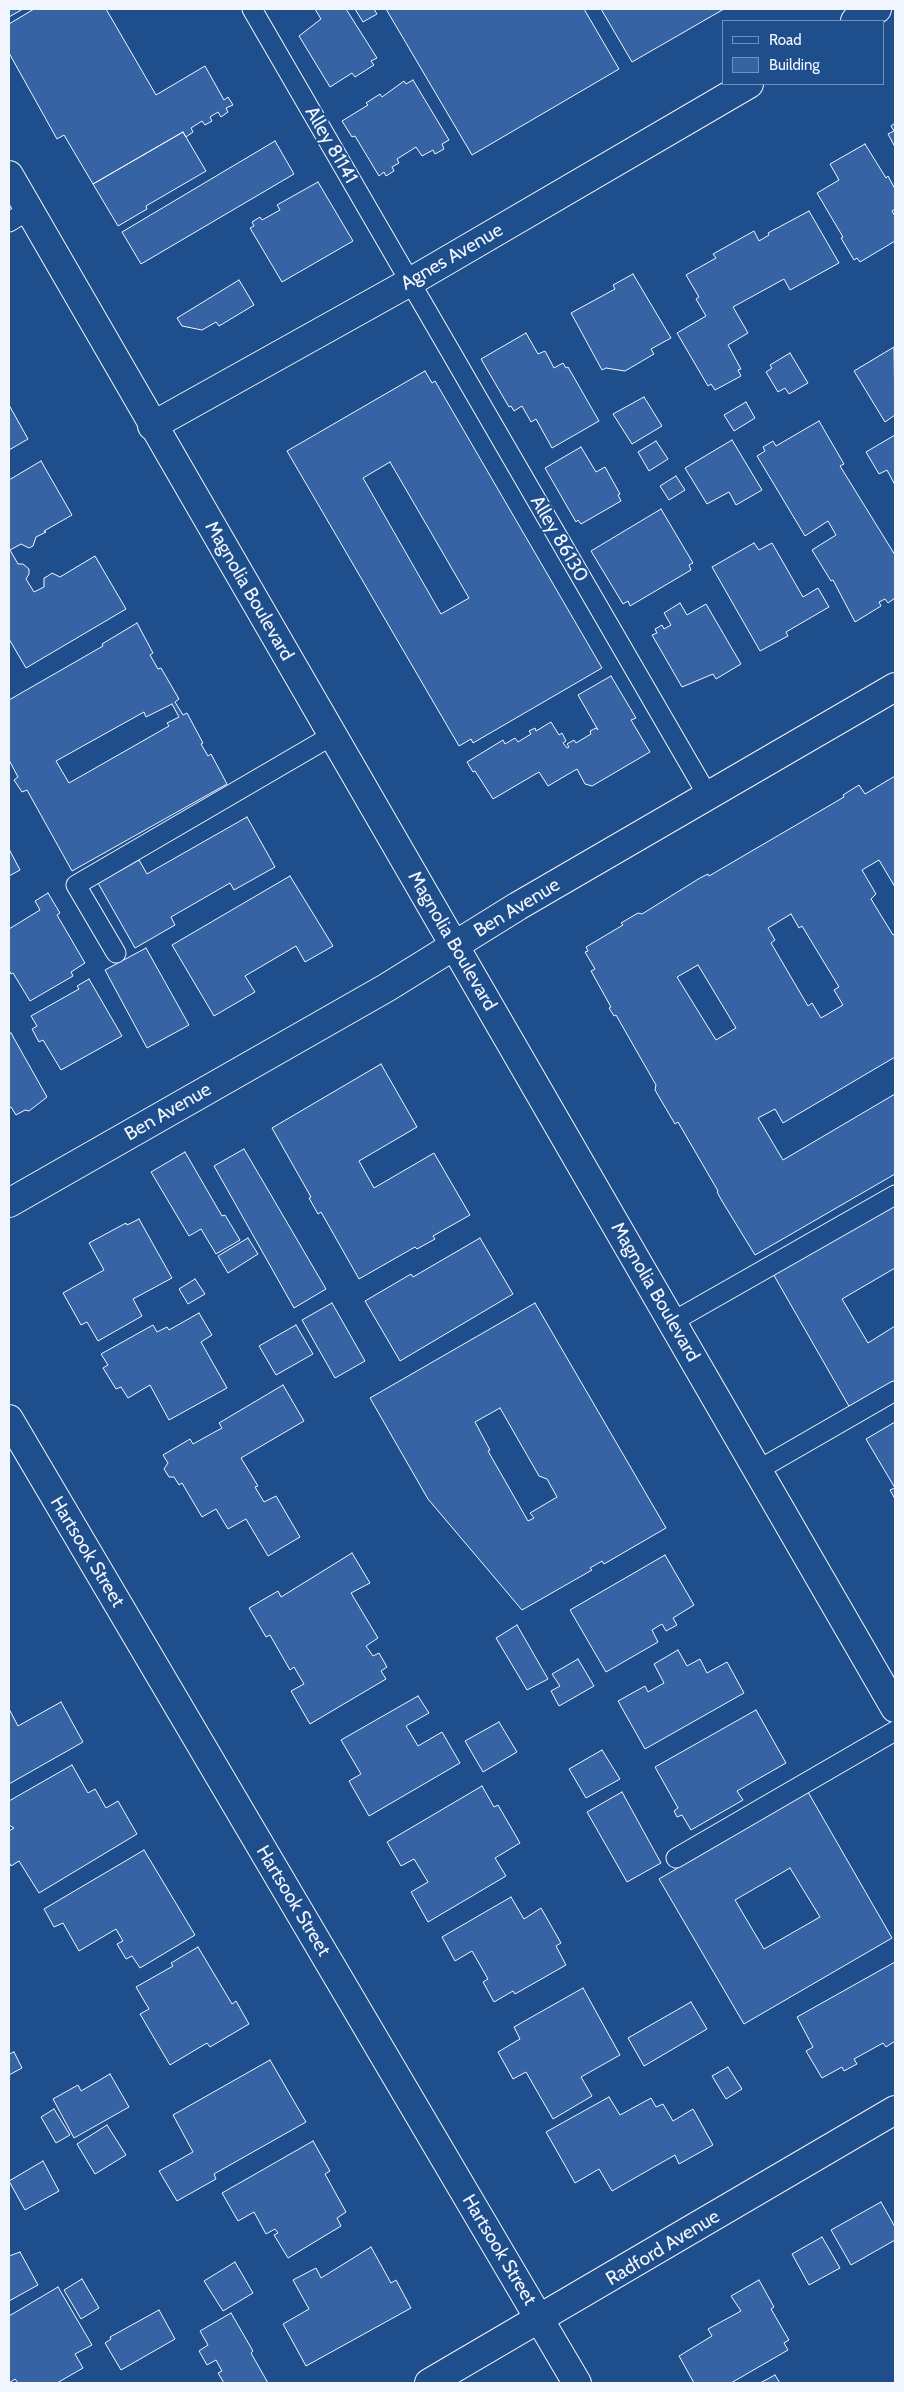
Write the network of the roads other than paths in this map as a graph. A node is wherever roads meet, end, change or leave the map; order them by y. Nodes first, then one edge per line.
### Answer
1 (252, 9) edge
2 (877, 9) edge
3 (858, 20) edge
4 (747, 85) edge
5 (9, 175) edge
6 (19, 216) edge
7 (410, 282) junction
8 (152, 426) junction
9 (895, 687) edge
10 (333, 735) junction
11 (708, 796) junction
12 (456, 945) junction
13 (116, 953) dead end
14 (895, 1195) edge
15 (9, 1203) edge
16 (672, 1322) junction
17 (895, 1391) edge
18 (9, 1419) edge
19 (758, 1470) junction
20 (895, 1708) edge
21 (895, 1731) edge
22 (676, 1858) dead end
23 (895, 2110) edge
24 (540, 2320) junction
25 (430, 2383) edge
26 (577, 2383) edge

1 - 7 lane, Alley 81141
2 - 3 street
4 - 7 street, Agnes Avenue
5 - 6 street, Magnolia Boulevard
6 - 8 street, Magnolia Boulevard
7 - 8 street, Agnes Avenue
7 - 11 lane, Alley 86130
8 - 10 street, Magnolia Boulevard
9 - 11 street, Ben Avenue
10 - 12 street, Magnolia Boulevard
10 - 13 lane
11 - 12 street, Ben Avenue
12 - 15 street, Ben Avenue
12 - 16 street, Magnolia Boulevard
14 - 16 lane
16 - 19 street, Magnolia Boulevard
17 - 19 lane
18 - 24 street, Hartsook Street
19 - 20 street, Magnolia Boulevard
21 - 22 lane
23 - 24 street, Radford Avenue
24 - 25 street, Radford Avenue
24 - 26 street, Hartsook Street

